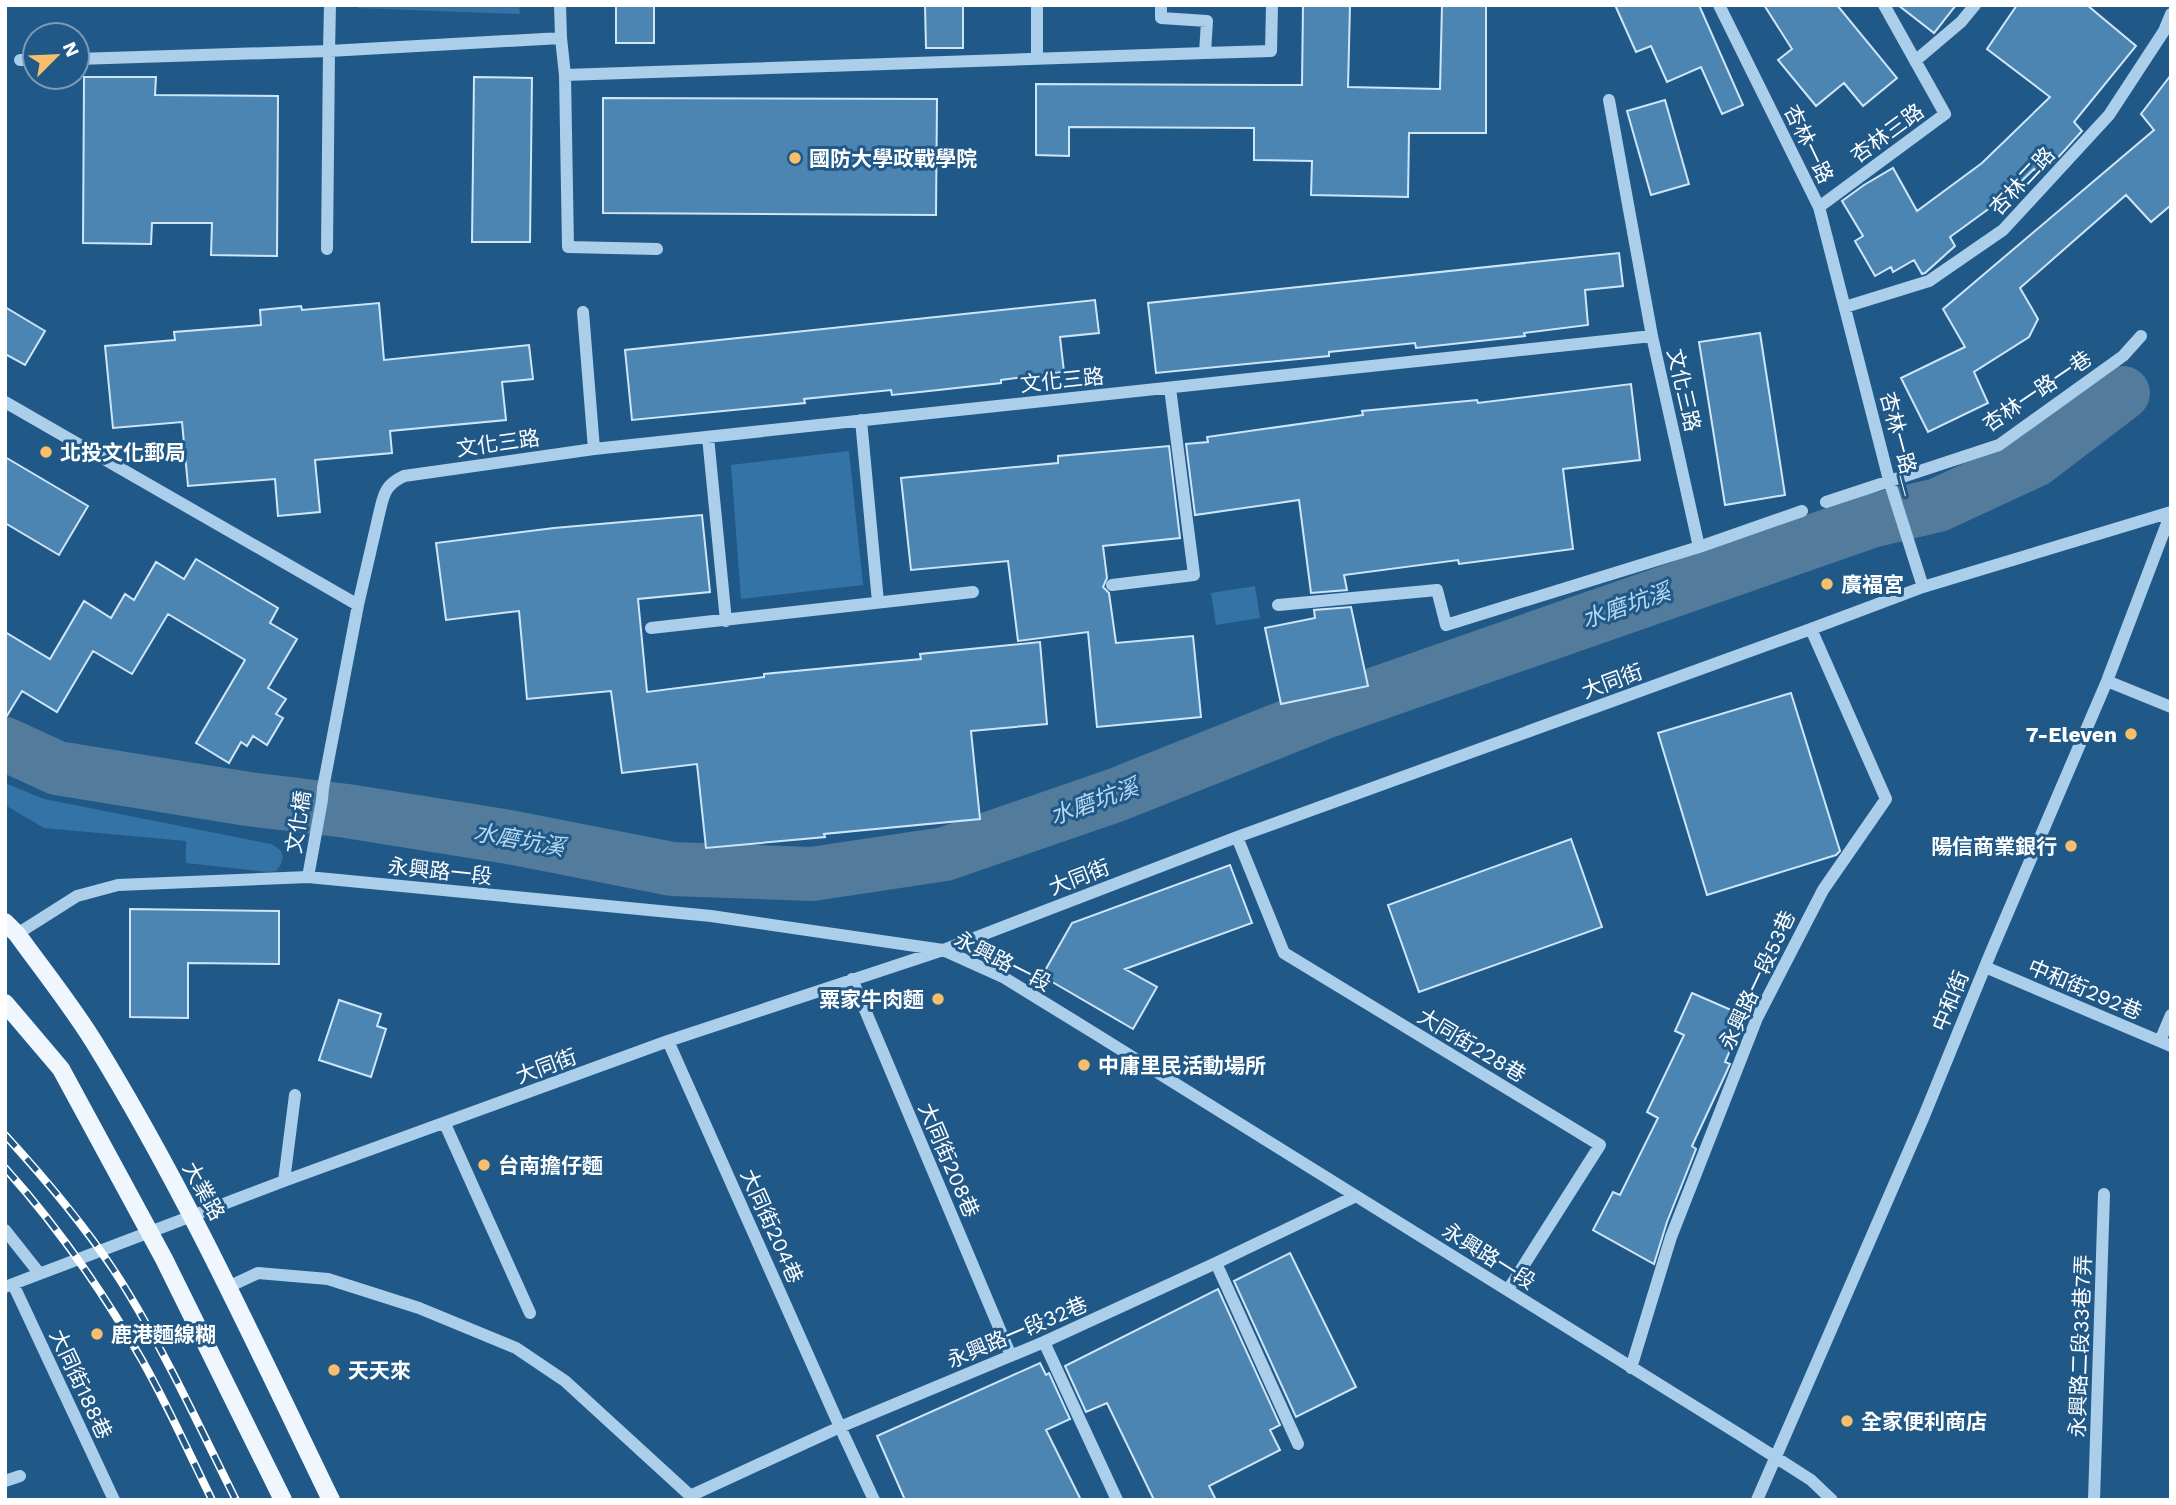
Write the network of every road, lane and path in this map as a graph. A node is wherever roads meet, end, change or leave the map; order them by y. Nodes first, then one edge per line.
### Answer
1 (330, 5) edge
2 (560, 5) edge
3 (1037, 5) edge
4 (1161, 5) edge
5 (1207, 5) edge
6 (1272, 5) edge
7 (1719, 5) edge
8 (1884, 5) edge
9 (1975, 5) edge
10 (2171, 14) edge
11 (1207, 21) junction
12 (561, 38) junction
13 (329, 51) junction
14 (1205, 53) junction
15 (91, 59) edge
16 (1037, 59) junction
17 (1915, 61) junction
18 (565, 75) junction
19 (1609, 100) dead end
20 (1819, 206) junction
21 (327, 249) dead end
22 (657, 249) dead end
23 (1845, 307) junction
24 (583, 312) dead end
25 (1652, 336) junction
26 (2141, 337) dead end
27 (1170, 388) junction
28 (5, 402) edge
29 (861, 421) junction
30 (708, 437) junction
31 (594, 449) junction
32 (1889, 480) junction
33 (1826, 502) dead end
34 (1802, 511) dead end
35 (2171, 512) edge
36 (1699, 547) junction
37 (1112, 585) dead end
38 (1923, 587) junction
39 (973, 592) dead end
40 (878, 602) junction
41 (1278, 605) dead end
42 (358, 606) junction
43 (726, 621) junction
44 (651, 628) dead end
45 (1811, 629) junction
46 (2107, 681) junction
47 (2171, 707) edge
48 (326, 773) joint
49 (1237, 836) junction
50 (308, 877) junction
51 (11, 928) edge
52 (943, 950) junction
53 (1985, 967) junction
54 (852, 979) junction
55 (5, 1003) edge
56 (2171, 1015) edge
57 (668, 1041) junction
58 (2165, 1044) edge
59 (295, 1095) dead end
60 (445, 1124) junction
61 (284, 1181) junction
62 (2104, 1194) dead end
63 (1356, 1196) junction
64 (192, 1217) junction
65 (5, 1230) edge
66 (149, 1232) junction
67 (1216, 1264) junction
68 (39, 1273) junction
69 (9, 1285) edge
70 (228, 1287) junction
71 (1508, 1290) junction
72 (530, 1312) dead end
73 (1044, 1342) junction
74 (1011, 1356) junction
75 (1631, 1368) junction
76 (840, 1427) junction
77 (1298, 1444) dead end
78 (1775, 1458) junction
79 (20, 1476) dead end
80 (5, 1481) edge
81 (692, 1498) edge
82 (114, 1500) edge
83 (283, 1500) edge
84 (331, 1500) edge
85 (874, 1500) edge
86 (1118, 1500) edge
87 (1757, 1500) edge
88 (1832, 1500) edge
89 (2094, 1500) edge

1 - 13 street
2 - 12 street
3 - 16 street
4 - 11 street
5 - 11 street
6 - 14 street
7 - 20 street, 杏林一路
8 - 17 street, 杏林三路
9 - 17 street
10 - 23 street, 杏林二路
11 - 14 street
12 - 13 street
12 - 18 street
13 - 15 street
13 - 21 street
14 - 16 street
16 - 18 street
17 - 20 street, 杏林三路
18 - 22 street
19 - 25 street
20 - 23 street, 杏林一路
23 - 32 street, 杏林一路＿
24 - 31 street
25 - 27 street, 文化三路
25 - 36 street, 文化三路
26 - 32 street, 杏林一路一巷
27 - 29 street, 文化三路
27 - 37 street
28 - 42 street
29 - 30 street, 文化三路
29 - 40 street
30 - 31 street, 文化三路
30 - 43 street
31 - 42 street, 文化三路
32 - 33 street, 杏林一路一巷
32 - 38 street, 杏林一路＿
34 - 36 street
35 - 38 street, 大同街
35 - 46 street, 中和街
36 - 41 street
38 - 45 street, 大同街
39 - 40 street
40 - 43 street
42 - 48 street, 文化三路
43 - 44 street
45 - 49 street, 大同街
45 - 75 street, 永興路一段53巷
46 - 47 street
46 - 53 street, 中和街
48 - 50 street, 文化橋
49 - 52 street, 大同街
49 - 71 street, 大同街228巷
50 - 51 street, 永興路一段
50 - 52 street, 永興路一段
51 - 64 main road, 大業路
52 - 54 street, 大同街
52 - 63 street, 永興路一段
53 - 58 street, 中和街292巷
53 - 78 street, 中和街
54 - 57 street, 大同街
54 - 74 street, 大同街208巷
55 - 66 main road
56 - 58 street
57 - 60 street, 大同街
57 - 76 street, 大同街204巷
59 - 61 street
60 - 61 street, 大同街
60 - 72 street
61 - 64 street, 大同街
62 - 89 street, 永興路二段33巷7弄
63 - 67 street, 永興路一段32巷
63 - 71 street, 永興路一段
64 - 66 street, 大同街
64 - 70 main road, 大業路
65 - 68 street
66 - 68 street, 大同街
66 - 83 main road
67 - 73 street, 永興路一段32巷
67 - 77 street
68 - 69 street, 大同街
69 - 82 street, 大同街188巷
70 - 81 street
70 - 84 main road, 大業路
71 - 75 street, 永興路一段
73 - 74 street, 永興路一段32巷
73 - 86 street
74 - 76 street, 永興路一段32巷
75 - 78 street, 永興路一段
76 - 81 street, 永興路一段32巷
76 - 85 street, 大同街204巷
78 - 87 street, 中和街
78 - 88 street, 永興路一段
79 - 80 street

